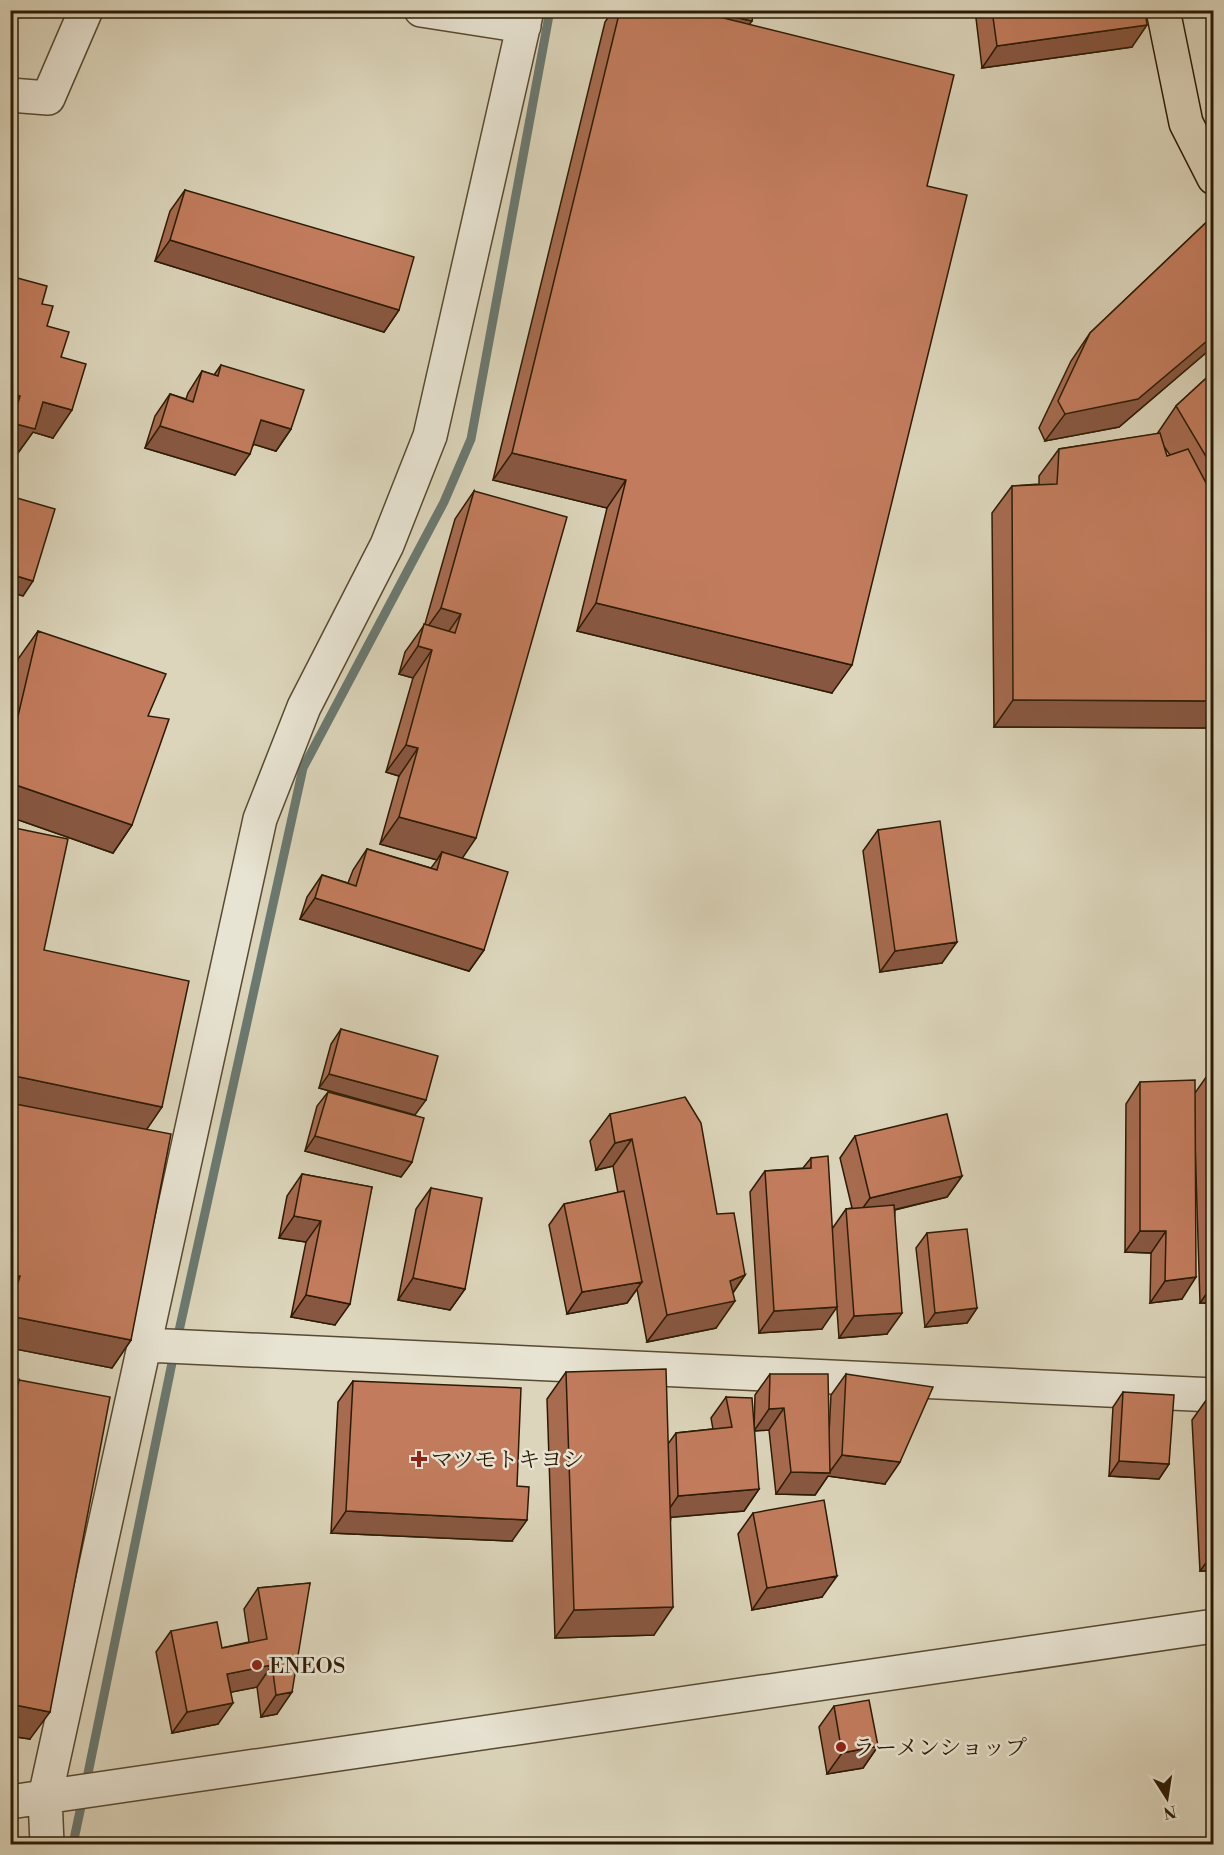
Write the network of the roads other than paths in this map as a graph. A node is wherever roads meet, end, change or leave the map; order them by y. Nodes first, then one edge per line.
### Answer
1 (86, 10) edge
2 (421, 10) edge
3 (1163, 10) edge
4 (525, 18) edge
5 (10, 95) edge
6 (1214, 178) edge
7 (146, 1345) junction
8 (1214, 1395) edge
9 (1214, 1626) edge
10 (45, 1797) junction
11 (10, 1802) edge
12 (47, 1845) edge

1 - 5 street
2 - 4 street
3 - 6 main road
4 - 7 street
7 - 8 street
7 - 10 street
9 - 10 street
10 - 11 street
10 - 12 street

